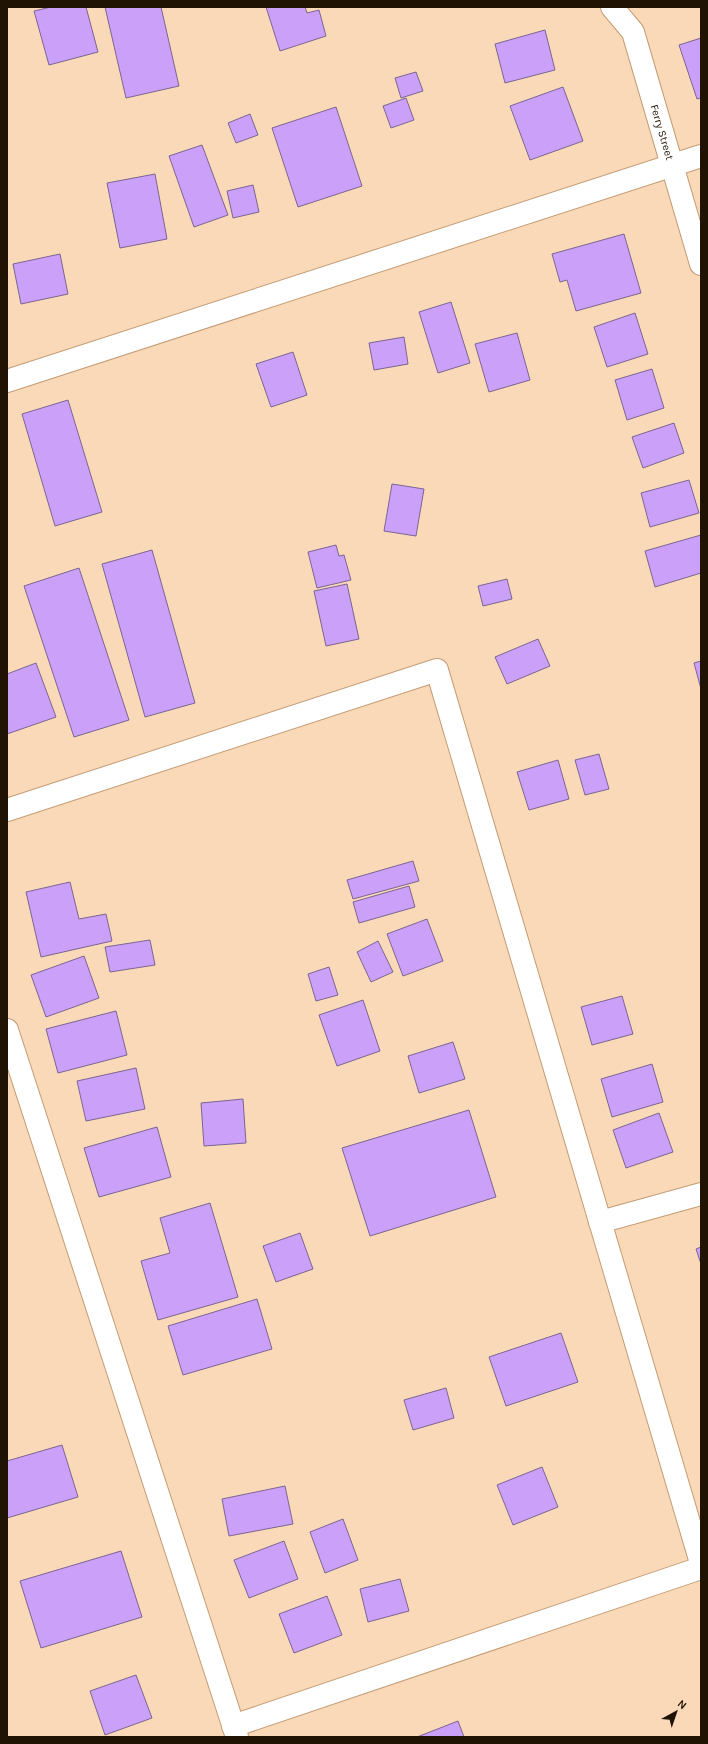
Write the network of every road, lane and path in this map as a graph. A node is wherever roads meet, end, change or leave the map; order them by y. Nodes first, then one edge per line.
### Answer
1 (612, 7) edge
2 (701, 156) edge
3 (672, 165) junction
4 (701, 264) edge
5 (7, 380) edge
6 (7, 810) edge
7 (7, 1030) edge
8 (701, 1194) edge
9 (600, 1222) junction
10 (701, 1563) edge
11 (701, 1568) edge
12 (235, 1731) edge

1 - 3 street, Ferry Street
2 - 3 street
3 - 4 street, Ferry Street
3 - 5 street
6 - 9 street
7 - 12 street
8 - 9 street
9 - 10 street
11 - 12 street

